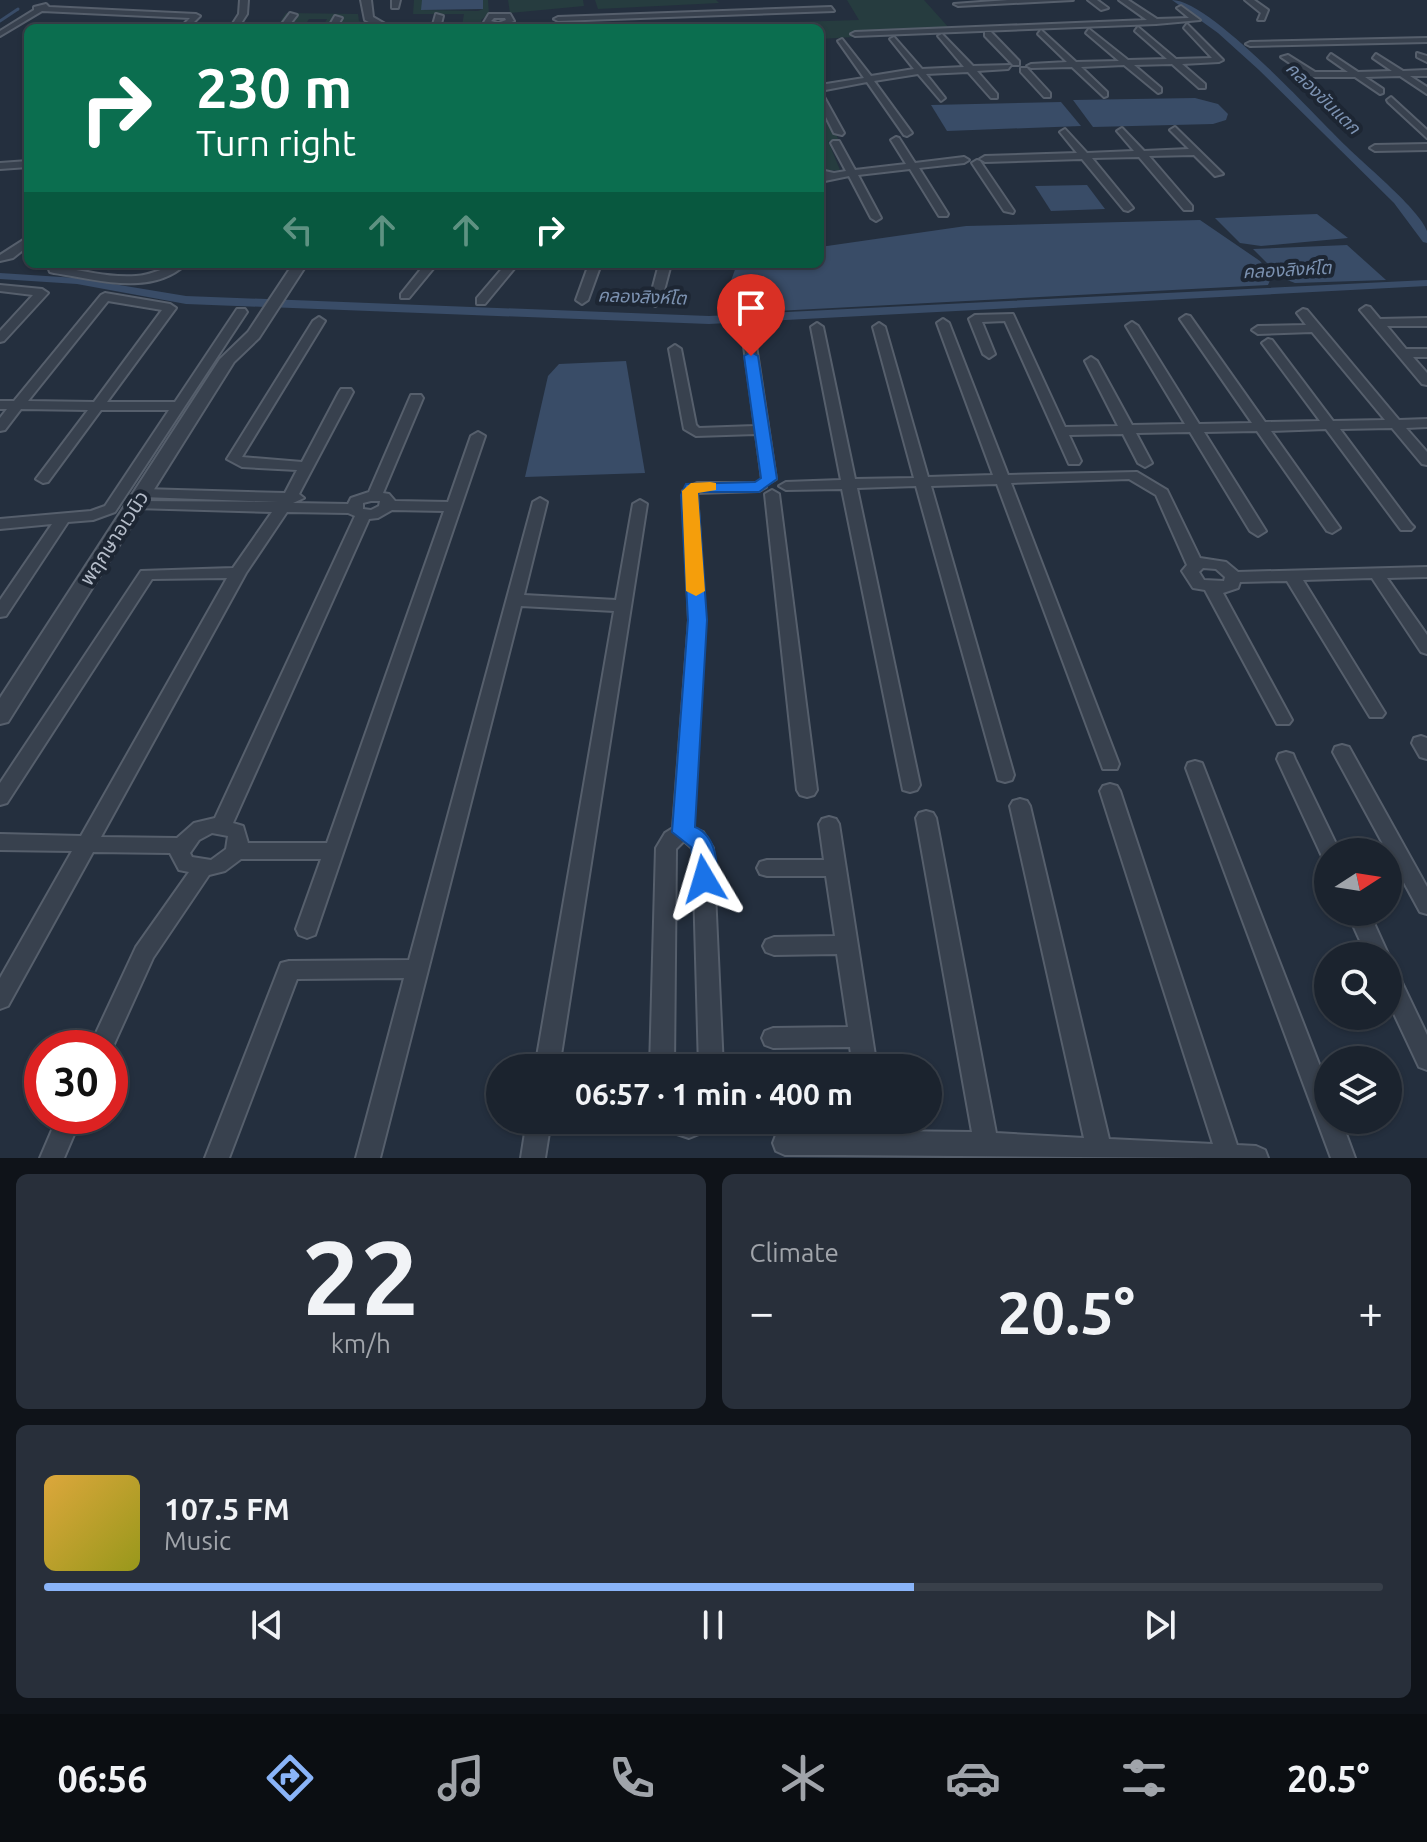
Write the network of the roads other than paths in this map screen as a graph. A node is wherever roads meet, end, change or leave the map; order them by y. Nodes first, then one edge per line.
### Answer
1 (42, 0) edge
2 (51, 0) edge
3 (244, 0) edge
4 (366, 0) edge
5 (748, 0) edge
6 (1052, 0) edge
7 (1069, 0) edge
8 (1092, 0) edge
9 (1123, 0) edge
10 (1249, 0) edge
11 (1010, 1) edge
12 (730, 3) dead end
13 (963, 3) edge
14 (829, 5) edge
15 (786, 6) junction
16 (1104, 8) dead end
17 (1181, 8) dead end
18 (37, 9) junction
19 (690, 10) junction
20 (1063, 10) dead end
21 (757, 11) junction
22 (647, 12) junction
23 (736, 12) junction
24 (1022, 12) dead end
25 (1093, 12) dead end
26 (975, 13) dead end
27 (1051, 13) dead end
28 (603, 14) junction
29 (293, 15) dead end
30 (439, 16) dead end
31 (1007, 16) dead end
32 (963, 17) dead end
33 (338, 18) dead end
34 (1261, 18) dead end
35 (838, 19) dead end
36 (558, 20) edge
37 (793, 21) dead end
38 (1156, 22) junction
39 (1108, 23) junction
40 (187, 24) edge
41 (237, 24) edge
42 (286, 24) edge
43 (334, 24) edge
44 (379, 24) edge
45 (437, 24) edge
46 (489, 24) edge
47 (505, 24) edge
48 (607, 24) edge
49 (653, 24) edge
50 (699, 24) dead end
51 (1064, 25) junction
52 (0, 26) edge
53 (12, 26) junction
54 (1187, 26) dead end
55 (1019, 27) junction
56 (974, 29) junction
57 (1138, 29) dead end
58 (1089, 31) dead end
59 (1041, 32) dead end
60 (0, 34) edge
61 (855, 34) dead end
62 (988, 34) dead end
63 (942, 36) dead end
64 (894, 39) dead end
65 (1427, 40) edge
66 (842, 41) dead end
67 (1250, 44) dead end
68 (1331, 56) dead end
69 (1376, 56) dead end
70 (1285, 57) dead end
71 (1176, 61) junction
72 (1126, 63) junction
73 (1012, 65) junction
74 (1074, 65) junction
75 (970, 68) junction
76 (1028, 68) junction
77 (920, 71) junction
78 (1402, 73) junction
79 (1427, 73) edge
80 (1355, 74) junction
81 (869, 79) junction
82 (1202, 86) dead end
83 (824, 87) edge
84 (1158, 90) dead end
85 (1380, 91) dead end
86 (1427, 91) edge
87 (1104, 94) dead end
88 (1047, 95) dead end
89 (994, 96) dead end
90 (941, 98) dead end
91 (1391, 100) dead end
92 (824, 106) edge
93 (1413, 121) junction
94 (1427, 121) edge
95 (1175, 130) dead end
96 (1122, 131) dead end
97 (1065, 132) dead end
98 (907, 133) dead end
99 (1427, 135) edge
100 (896, 140) dead end
101 (1427, 147) edge
102 (1375, 148) dead end
103 (1141, 152) junction
104 (1197, 152) junction
105 (1083, 154) junction
106 (971, 157) junction
107 (24, 164) edge
108 (0, 166) edge
109 (913, 166) junction
110 (852, 173) junction
111 (824, 174) edge
112 (1218, 174) dead end
113 (836, 175) junction
114 (824, 178) edge
115 (1128, 208) dead end
116 (1188, 208) dead end
117 (1009, 211) dead end
118 (943, 214) dead end
119 (876, 218) dead end
120 (24, 243) edge
121 (0, 258) edge
122 (54, 268) edge
123 (114, 268) edge
124 (176, 268) edge
125 (428, 268) edge
126 (509, 268) edge
127 (594, 268) edge
128 (664, 268) edge
129 (290, 270) edge
130 (106, 275) junction
131 (0, 288) edge
132 (405, 296) dead end
133 (582, 300) dead end
134 (481, 301) dead end
135 (655, 302) dead end
136 (1366, 310) dead end
137 (241, 312) dead end
138 (1303, 313) dead end
139 (1186, 319) dead end
140 (319, 321) dead end
141 (1427, 322) edge
142 (943, 323) dead end
143 (1376, 323) junction
144 (1132, 326) dead end
145 (817, 327) dead end
146 (879, 327) dead end
147 (1316, 328) junction
148 (1258, 330) dead end
149 (748, 332) dead end
150 (0, 338) edge
151 (1268, 343) dead end
152 (675, 349) dead end
153 (1402, 353) junction
154 (1427, 353) edge
155 (989, 354) dead end
156 (1091, 361) dead end
157 (1427, 381) edge
158 (346, 392) dead end
159 (416, 398) dead end
160 (0, 405) edge
161 (18, 406) junction
162 (179, 406) junction
163 (99, 407) junction
164 (1427, 423) edge
165 (1397, 424) junction
166 (1330, 425) junction
167 (0, 427) edge
168 (1263, 427) junction
169 (1196, 428) junction
170 (761, 430) junction
171 (1128, 430) junction
172 (1060, 431) junction
173 (478, 436) dead end
174 (1074, 461) dead end
175 (1427, 461) edge
176 (1145, 463) dead end
177 (306, 466) junction
178 (43, 479) dead end
179 (1005, 481) junction
180 (925, 483) junction
181 (772, 486) junction
182 (847, 486) junction
183 (139, 498) junction
184 (382, 500) junction
185 (540, 502) dead end
186 (286, 503) junction
187 (640, 504) dead end
188 (454, 507) junction
189 (357, 508) junction
190 (63, 518) junction
191 (0, 524) edge
192 (1406, 527) dead end
193 (1332, 528) dead end
194 (1258, 531) dead end
195 (1195, 565) junction
196 (1427, 572) edge
197 (238, 573) junction
198 (1376, 573) junction
199 (1291, 574) junction
200 (1233, 577) junction
201 (1212, 588) junction
202 (514, 600) junction
203 (623, 606) junction
204 (0, 612) edge
205 (1427, 648) edge
206 (1376, 713) dead end
207 (0, 716) edge
208 (1283, 720) dead end
209 (1342, 752) dead end
210 (1286, 759) dead end
211 (1110, 764) dead end
212 (1195, 768) dead end
213 (1005, 775) dead end
214 (910, 785) dead end
215 (807, 790) dead end
216 (1110, 791) dead end
217 (0, 798) edge
218 (1020, 806) dead end
219 (926, 818) dead end
220 (829, 824) dead end
221 (222, 825) junction
222 (683, 832) junction
223 (1323, 838) edge
224 (0, 842) edge
225 (89, 844) junction
226 (182, 846) junction
227 (237, 851) junction
228 (334, 851) junction
229 (767, 868) dead end
230 (835, 868) junction
231 (202, 869) junction
232 (1427, 906) edge
233 (307, 929) dead end
234 (847, 945) junction
235 (774, 946) dead end
236 (419, 969) junction
237 (0, 999) edge
238 (1402, 1007) edge
239 (109, 1030) edge
240 (860, 1037) junction
241 (773, 1038) dead end
242 (549, 1054) edge
243 (662, 1054) edge
244 (710, 1054) edge
245 (863, 1054) edge
246 (1427, 1060) edge
247 (1314, 1082) edge
248 (62, 1134) edge
249 (537, 1134) edge
250 (858, 1134) edge
251 (886, 1134) edge
252 (1334, 1134) edge
253 (785, 1143) dead end
254 (972, 1148) edge
255 (1100, 1154) edge
256 (1229, 1157) edge
257 (52, 1158) edge
258 (217, 1158) edge
259 (368, 1158) edge
260 (533, 1158) edge
261 (1256, 1158) edge
262 (1343, 1158) edge

1 - 18 street
2 - 18 street
3 - 41 street
4 - 44 street
5 - 21 street
6 - 7 street
6 - 11 street
6 - 20 street
8 - 16 street
9 - 38 street
10 - 34 street
11 - 13 street
11 - 24 street
12 - 23 street
13 - 26 street
14 - 15 street
14 - 35 street
15 - 21 street
15 - 37 street
17 - 38 street
18 - 40 street
18 - 53 street
19 - 22 street
19 - 23 street
19 - 50 street
21 - 23 street
22 - 28 street
22 - 49 street
25 - 39 street
27 - 51 street
28 - 36 street
28 - 48 street
29 - 42 street
30 - 45 street
31 - 55 street
32 - 56 street
33 - 43 street
38 - 39 street
39 - 51 street
46 - 47 street
51 - 55 street
52 - 53 street
53 - 60 street
54 - 71 street
55 - 56 street
56 - 61 street
57 - 71 street
58 - 72 street
59 - 74 street
62 - 73 street
63 - 75 street
64 - 77 street
65 - 67 street
66 - 81 street
68 - 80 street
69 - 78 street
70 - 80 street
71 - 72 street
71 - 82 street
72 - 74 street
72 - 84 street
73 - 75 street
73 - 76 street
74 - 76 street
74 - 87 street
75 - 77 street
75 - 89 street
76 - 88 street
77 - 81 street
77 - 90 street
78 - 79 street
78 - 80 street
78 - 86 street
80 - 85 street
81 - 83 street
81 - 98 street
91 - 93 street
92 - 110 street
93 - 94 street
93 - 99 street
95 - 104 street
96 - 103 street
97 - 105 street
100 - 109 street
101 - 102 street
103 - 104 street
103 - 105 street
103 - 116 street
104 - 112 street
105 - 106 street
105 - 115 street
106 - 109 street
106 - 117 street
107 - 108 street
109 - 110 street
109 - 118 street
110 - 113 street
110 - 119 street
111 - 113 street
113 - 114 street
120 - 121 street
122 - 130 street
123 - 130 street
124 - 130 street
125 - 132 street
126 - 134 street
127 - 133 street
128 - 135 street
129 - 183 street, พฤกษาอเวนิว
131 - 150 street
136 - 143 street
137 - 162 street
138 - 147 street
139 - 168 street
140 - 177 street
141 - 143 street
142 - 179 street
143 - 153 street
144 - 169 street
145 - 182 street
146 - 180 street
147 - 148 street
147 - 165 street
149 - 170 street
151 - 166 street
152 - 170 street
153 - 154 street
153 - 157 street
155 - 172 street
156 - 171 street
158 - 177 street
159 - 184 street
160 - 161 street
161 - 163 street
161 - 163 street
161 - 167 street
162 - 163 street
162 - 190 street
163 - 178 street
164 - 165 street
165 - 166 street
165 - 175 street
166 - 168 street
166 - 192 street
168 - 169 street
168 - 193 street
169 - 171 street
169 - 194 street
170 - 181 street
171 - 172 street
171 - 176 street
172 - 174 street
173 - 188 street
177 - 186 street
179 - 180 street
179 - 195 street
179 - 211 street
180 - 182 street
180 - 213 street
181 - 182 street
181 - 215 street
181 - 222 street
182 - 214 street
183 - 186 street
183 - 207 street, พฤกษาอเวนิว
184 - 188 street
184 - 189 street
185 - 202 street
186 - 189 street
186 - 197 street
187 - 203 street
188 - 228 street
189 - 221 street
190 - 191 street
190 - 204 street
195 - 200 street
195 - 201 street
196 - 198 street
197 - 217 street
197 - 225 street
198 - 199 street
198 - 205 street
199 - 200 street
199 - 206 street
200 - 201 street
201 - 208 street
202 - 203 street
202 - 236 street
203 - 242 street
209 - 232 street
210 - 223 street
212 - 247 street
216 - 256 street
218 - 255 street
219 - 254 street
220 - 230 street
221 - 226 street
221 - 227 street
222 - 243 street
222 - 244 street
224 - 225 street
225 - 226 street
225 - 237 street
226 - 231 street
227 - 228 street
227 - 231 street
228 - 233 street
229 - 230 street
230 - 234 street
231 - 239 street
234 - 235 street
234 - 240 street
236 - 258 street
236 - 259 street
238 - 246 street
240 - 241 street
240 - 245 street
248 - 257 street
249 - 260 street
250 - 253 street
251 - 254 street
252 - 262 street
254 - 255 street
255 - 256 street
256 - 261 street

